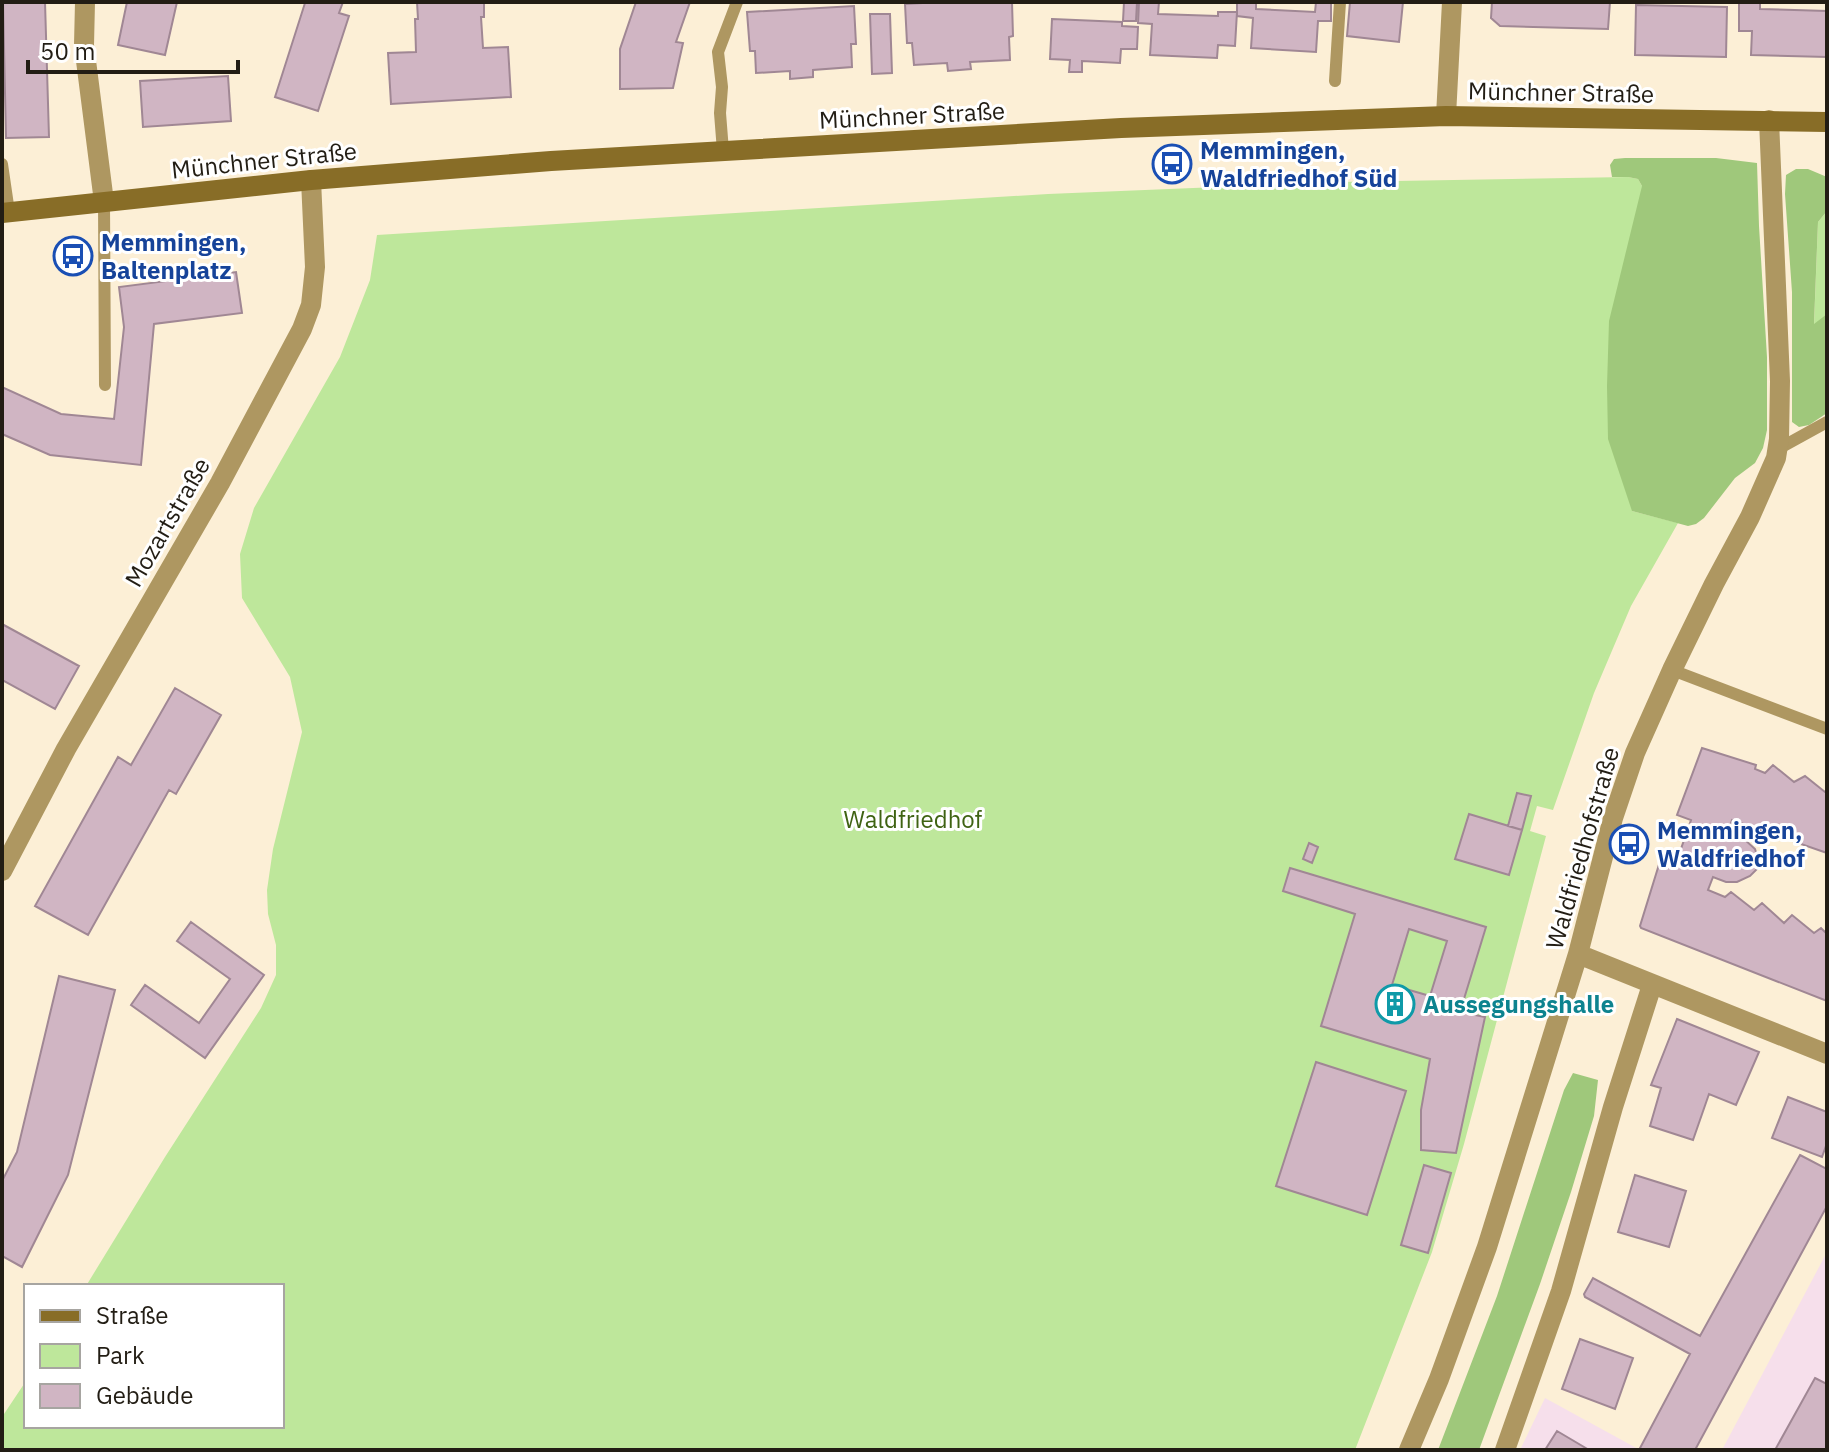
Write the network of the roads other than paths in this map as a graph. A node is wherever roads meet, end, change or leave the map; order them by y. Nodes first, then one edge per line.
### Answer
1 (85, 2) edge
2 (737, 2) edge
3 (1340, 2) edge
4 (1452, 2) edge
5 (1335, 81) dead end
6 (1446, 116) junction
7 (1769, 120) junction
8 (1827, 122) edge
9 (723, 151) junction
10 (2, 164) edge
11 (311, 180) junction
12 (104, 202) junction
13 (6, 213) edge
14 (105, 385) dead end
15 (1827, 422) edge
16 (1778, 449) junction
17 (1672, 670) junction
18 (1827, 729) edge
19 (2, 871) edge
20 (1578, 954) junction
21 (1652, 985) junction
22 (1827, 1054) edge
23 (1409, 1450) edge
24 (1505, 1450) edge

1 - 12 street
2 - 9 lane
3 - 5 lane
4 - 6 street
6 - 7 street, Münchner Straße
6 - 9 street, Münchner Straße
7 - 8 street, Münchner Straße
7 - 16 street, Waldfriedhofstraße
9 - 11 street, Münchner Straße
10 - 13 lane
11 - 12 street, Münchner Straße
11 - 19 street, Mozartstraße
12 - 13 street, Münchner Straße
12 - 14 lane
15 - 16 lane
16 - 17 street, Waldfriedhofstraße
17 - 18 lane
17 - 20 street, Waldfriedhofstraße
20 - 21 street
20 - 23 street, Waldfriedhofstraße
21 - 22 street
21 - 24 street

